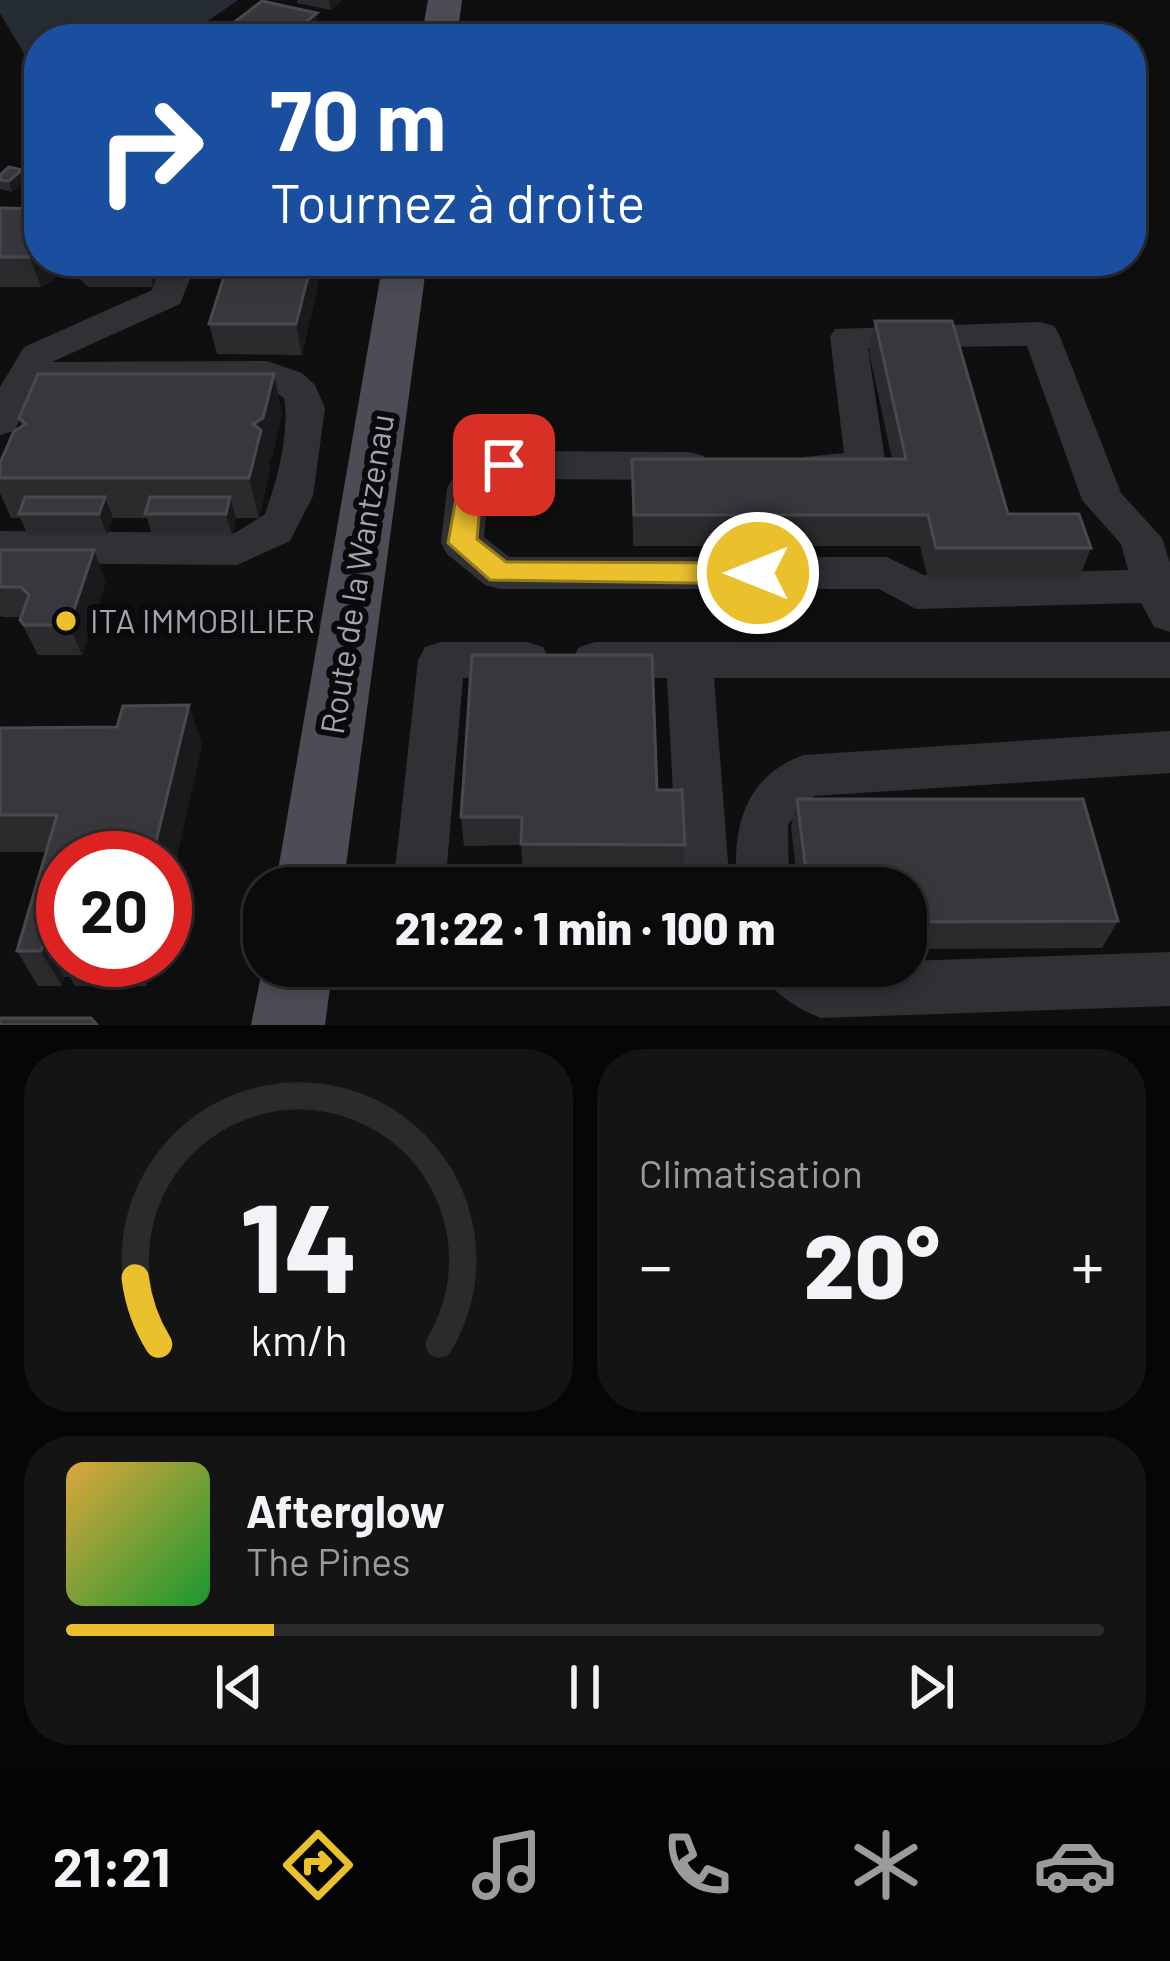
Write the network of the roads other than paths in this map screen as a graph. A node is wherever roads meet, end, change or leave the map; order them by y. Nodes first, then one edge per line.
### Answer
1 (174, 276) edge
2 (403, 276) edge
3 (26, 375) junction
4 (2, 419) edge
5 (730, 466) edge
6 (776, 466) edge
7 (0, 547) edge
8 (1163, 600) edge
9 (689, 660) junction
10 (1170, 660) edge
11 (1170, 752) edge
12 (312, 867) edge
13 (421, 867) edge
14 (703, 867) edge
15 (761, 867) edge
16 (1170, 979) edge
17 (295, 987) edge
18 (816, 987) edge
19 (289, 1025) edge

1 - 3 lane
2 - 12 main road, Route de la Wantzenau
3 - 4 lane
3 - 7 lane
5 - 8 lane
6 - 8 lane
9 - 10 lane
9 - 13 lane
9 - 14 lane
11 - 15 lane
16 - 18 lane
17 - 19 main road

